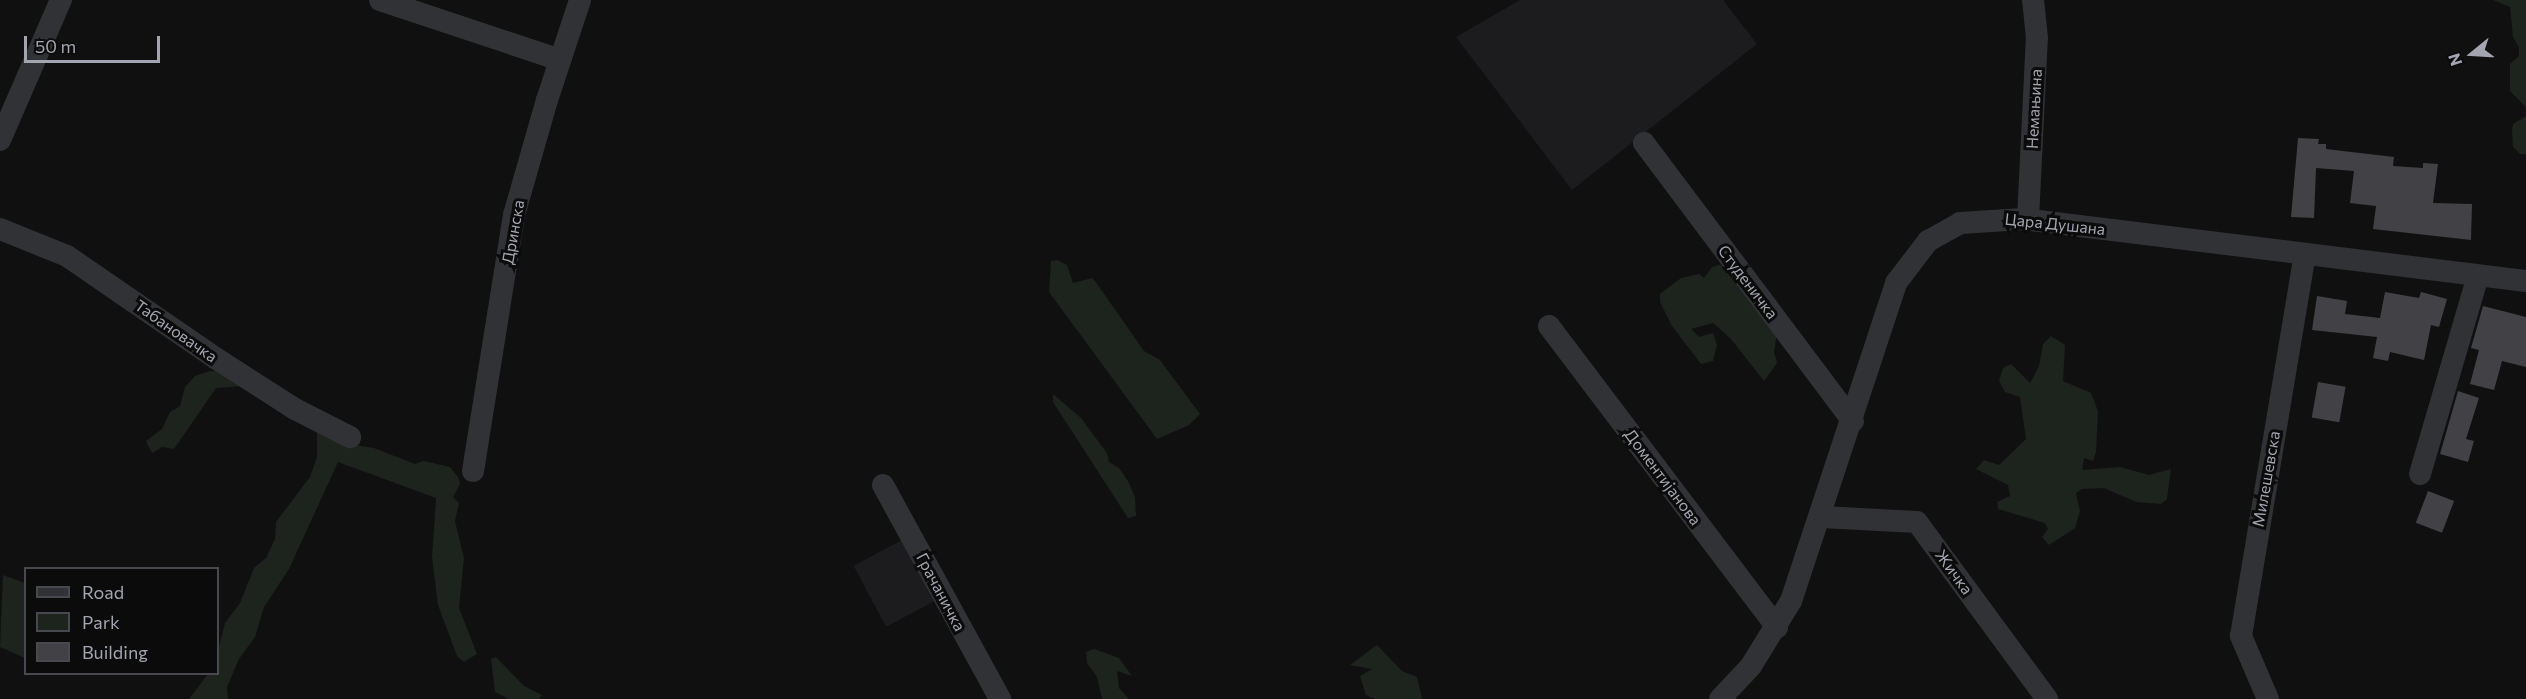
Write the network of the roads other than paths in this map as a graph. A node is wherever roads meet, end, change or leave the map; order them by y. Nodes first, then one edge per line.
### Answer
1 (61, 0) edge
2 (380, 0) edge
3 (580, 0) edge
4 (2033, 0) edge
5 (560, 60) junction
6 (0, 140) edge
7 (1644, 143) dead end
8 (2028, 219) junction
9 (0, 230) edge
10 (2305, 255) junction
11 (2478, 276) junction
12 (2526, 281) edge
13 (1549, 326) dead end
14 (1853, 421) junction
15 (350, 437) dead end
16 (473, 471) dead end
17 (2420, 474) dead end
18 (883, 485) dead end
19 (1822, 517) junction
20 (1777, 628) junction
21 (1000, 699) edge
22 (1720, 699) edge
23 (2047, 699) edge
24 (2268, 699) edge

1 - 6 street
2 - 5 street
3 - 5 street, Дринска
4 - 8 street, Немањина
5 - 16 street, Дринска
7 - 14 street, Студеничка
8 - 10 street, Цара Душана
8 - 14 street, Цара Душана
9 - 15 street, Табановачка
10 - 11 street, Цара Душана
10 - 24 street, Милешевска
11 - 12 street, Цара Душана
11 - 17 street
13 - 20 street, Доментијанова
14 - 19 street, Цара Душана
18 - 21 street, Грачаничка
19 - 20 street, Цара Душана
19 - 23 street, Жичка
20 - 22 street, Цара Душана

